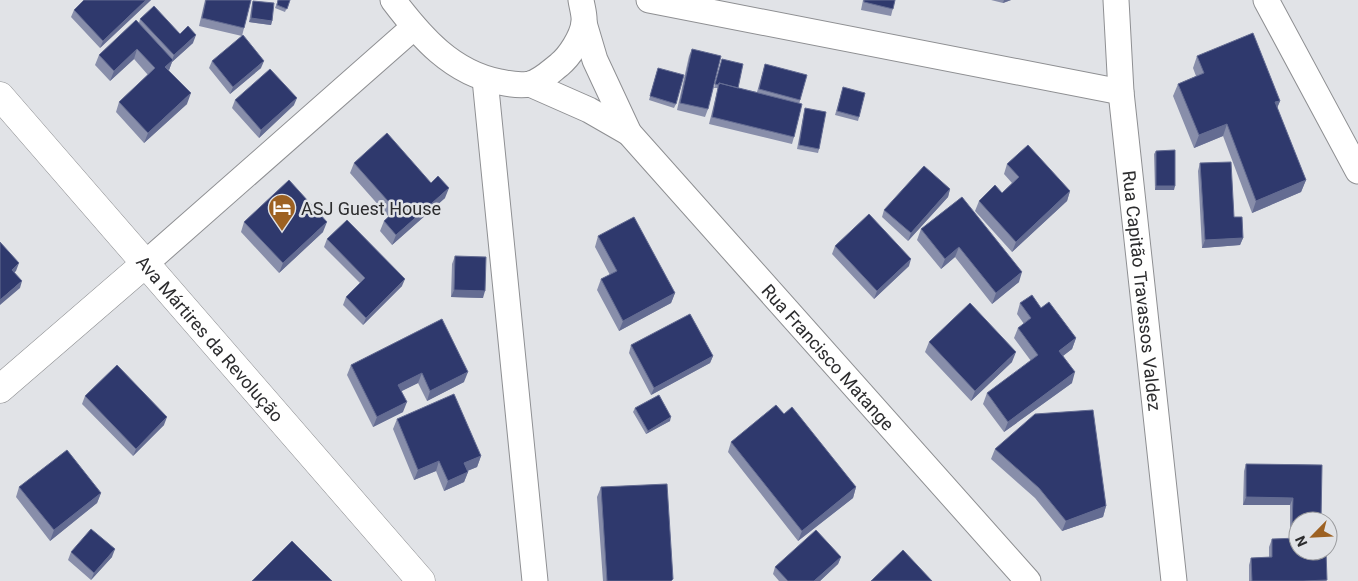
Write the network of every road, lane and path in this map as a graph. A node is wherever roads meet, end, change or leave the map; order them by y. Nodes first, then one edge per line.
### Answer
1 (393, 0) edge
2 (649, 0) edge
3 (1116, 0) edge
4 (1266, 0) edge
5 (582, 11) edge
6 (414, 27) junction
7 (484, 79) junction
8 (530, 84) junction
9 (1122, 92) junction
10 (0, 96) edge
11 (629, 133) junction
12 (1358, 171) edge
13 (146, 263) junction
14 (0, 389) edge
15 (421, 581) edge
16 (534, 581) edge
17 (1028, 581) edge
18 (1174, 581) edge

1 - 6 street
2 - 9 street
3 - 9 street, Rua Capitão Travassos Valdez
4 - 12 street
5 - 8 street
5 - 11 street
6 - 7 street
6 - 13 street
7 - 8 street
7 - 16 street
8 - 11 street
9 - 18 street, Rua Capitão Travassos Valdez
10 - 13 street, Ava Mártires da Revolução
11 - 17 street, Rua Francisco Matange
13 - 14 street
13 - 15 street, Ava Mártires da Revolução

